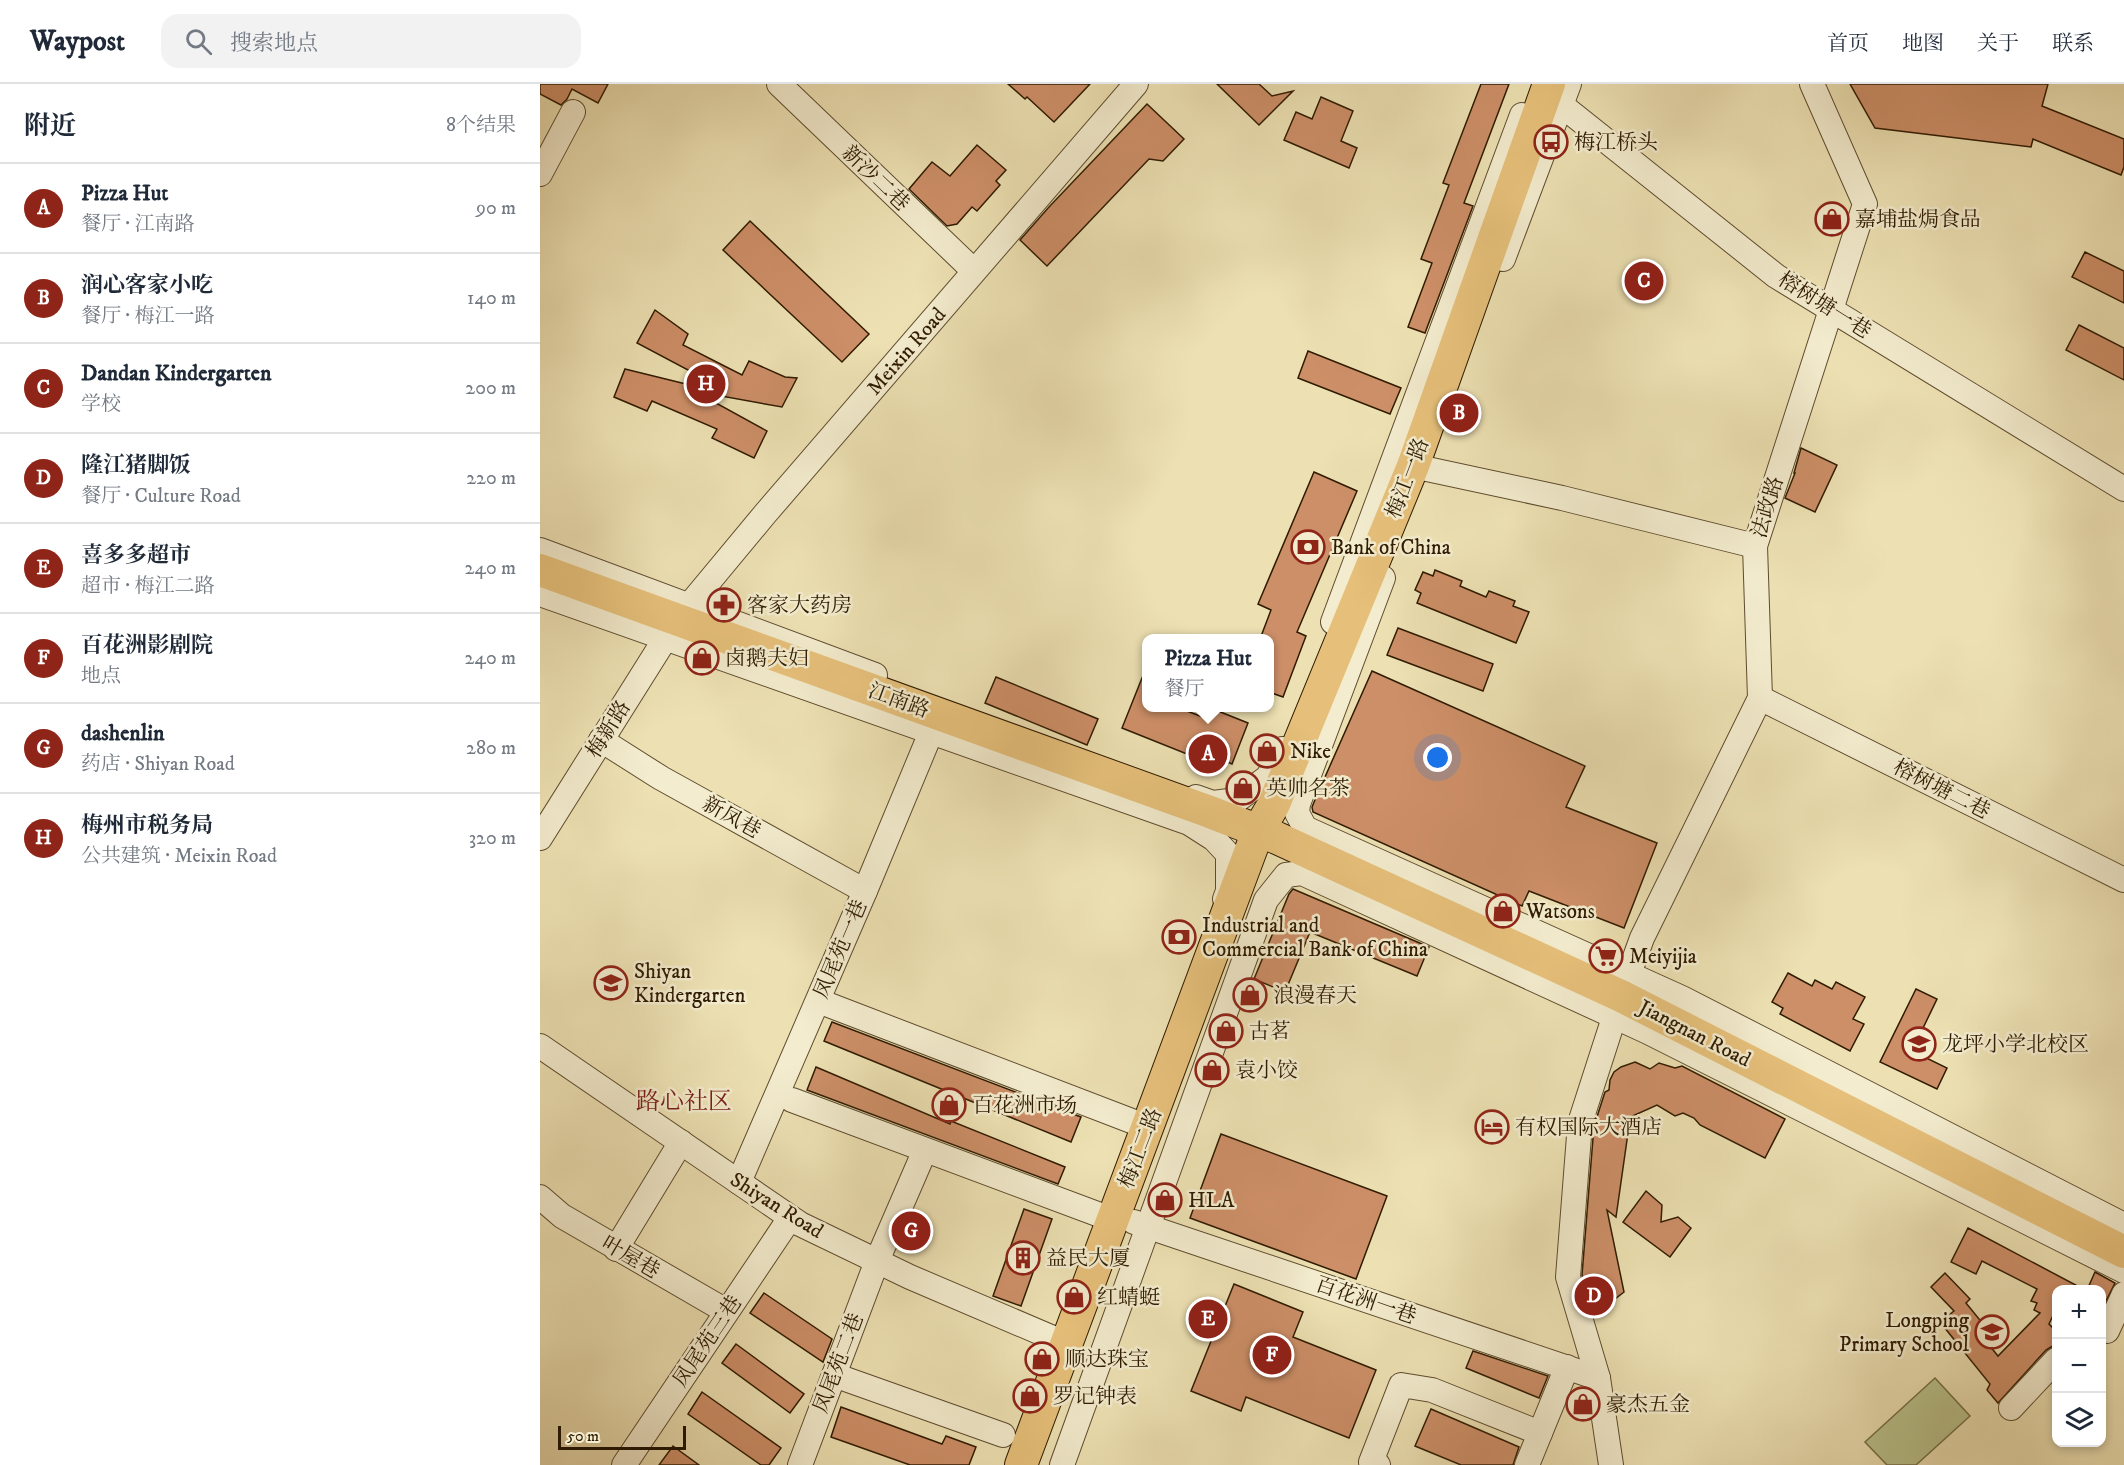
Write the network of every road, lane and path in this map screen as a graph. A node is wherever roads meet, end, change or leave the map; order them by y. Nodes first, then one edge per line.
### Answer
1 (778, 84) edge
2 (1137, 84) edge
3 (1812, 84) edge
4 (1552, 90) edge
5 (573, 112) dead end
6 (540, 174) edge
7 (974, 272) junction
8 (1830, 309) junction
9 (1418, 467) junction
10 (2124, 489) edge
11 (1755, 546) junction
12 (540, 550) edge
13 (540, 570) edge
14 (540, 594) edge
15 (677, 620) junction
16 (1760, 698) junction
17 (938, 714) junction
18 (601, 740) junction
19 (1268, 835) junction
20 (540, 837) edge
21 (2124, 880) edge
22 (865, 891) junction
23 (1622, 996) junction
24 (829, 1005) dead end
25 (540, 1046) edge
26 (792, 1100) dead end
27 (1142, 1125) dead end
28 (681, 1142) junction
29 (925, 1150) junction
30 (739, 1182) junction
31 (540, 1197) edge
32 (790, 1218) junction
33 (1130, 1222) junction
34 (2124, 1225) edge
35 (616, 1249) junction
36 (2124, 1252) edge
37 (877, 1261) junction
38 (2124, 1271) edge
39 (2124, 1294) edge
40 (726, 1311) junction
41 (2106, 1331) edge
42 (1066, 1344) junction
43 (2052, 1364) edge
44 (1567, 1367) junction
45 (834, 1375) junction
46 (1598, 1378) junction
47 (2012, 1408) dead end
48 (1540, 1433) junction
49 (1003, 1435) dead end
50 (624, 1465) edge
51 (800, 1465) edge
52 (1008, 1465) edge
53 (1021, 1465) edge
54 (1044, 1465) edge
55 (1062, 1465) edge
56 (1378, 1465) edge
57 (1527, 1465) edge
58 (1611, 1465) edge

1 - 7 street, 新沙二巷
2 - 7 street, Meixin Road
3 - 8 street, 法政路
4 - 8 street, 榕树塘一巷
4 - 9 main road, 梅江一路
4 - 12 street
5 - 6 street
7 - 15 street, Meixin Road
8 - 10 street, 榕树塘一巷
8 - 11 street, 法政路
9 - 11 street
9 - 19 main road, 梅江一路
9 - 23 street
11 - 16 street, 法政路
13 - 15 main road, 江南路
14 - 52 street
15 - 17 main road, 江南路
15 - 18 street, 梅新路
16 - 21 street, 榕树塘二巷
16 - 23 street, 法政路
17 - 19 main road, 江南路
17 - 22 street, 凤尾苑一巷
18 - 20 street, 梅新路
18 - 22 street, 新凤巷
19 - 23 main road, Jiangnan Road
19 - 33 main road, 梅江二路
19 - 42 main road, 梅江二路
22 - 30 street, 凤尾苑一巷
23 - 33 street
23 - 34 street
23 - 36 main road, Jiangnan Road
23 - 38 street
23 - 46 street, 法政路
24 - 27 street
25 - 28 street, Shiyan Road
26 - 29 street, 百花洲一巷
28 - 30 street, Shiyan Road
28 - 35 street
29 - 33 street, 百花洲一巷
29 - 37 street, 凤尾苑二巷
30 - 32 street, Shiyan Road
31 - 35 street, 叶屋巷
32 - 37 street, Shiyan Road
32 - 40 street, 凤尾苑三巷
33 - 44 street, 百花洲一巷
33 - 54 main road, 梅江二路
33 - 55 street
35 - 40 street, 叶屋巷
37 - 42 street, Shiyan Road
37 - 45 street, 凤尾苑二巷
39 - 41 street
40 - 50 street, 凤尾苑三巷
42 - 53 main road, 梅江二路
43 - 47 street
44 - 46 street, 百花洲一巷
44 - 48 street
45 - 49 street
45 - 51 street, 凤尾苑二巷
46 - 58 street, 法政路
48 - 56 street
48 - 57 street

